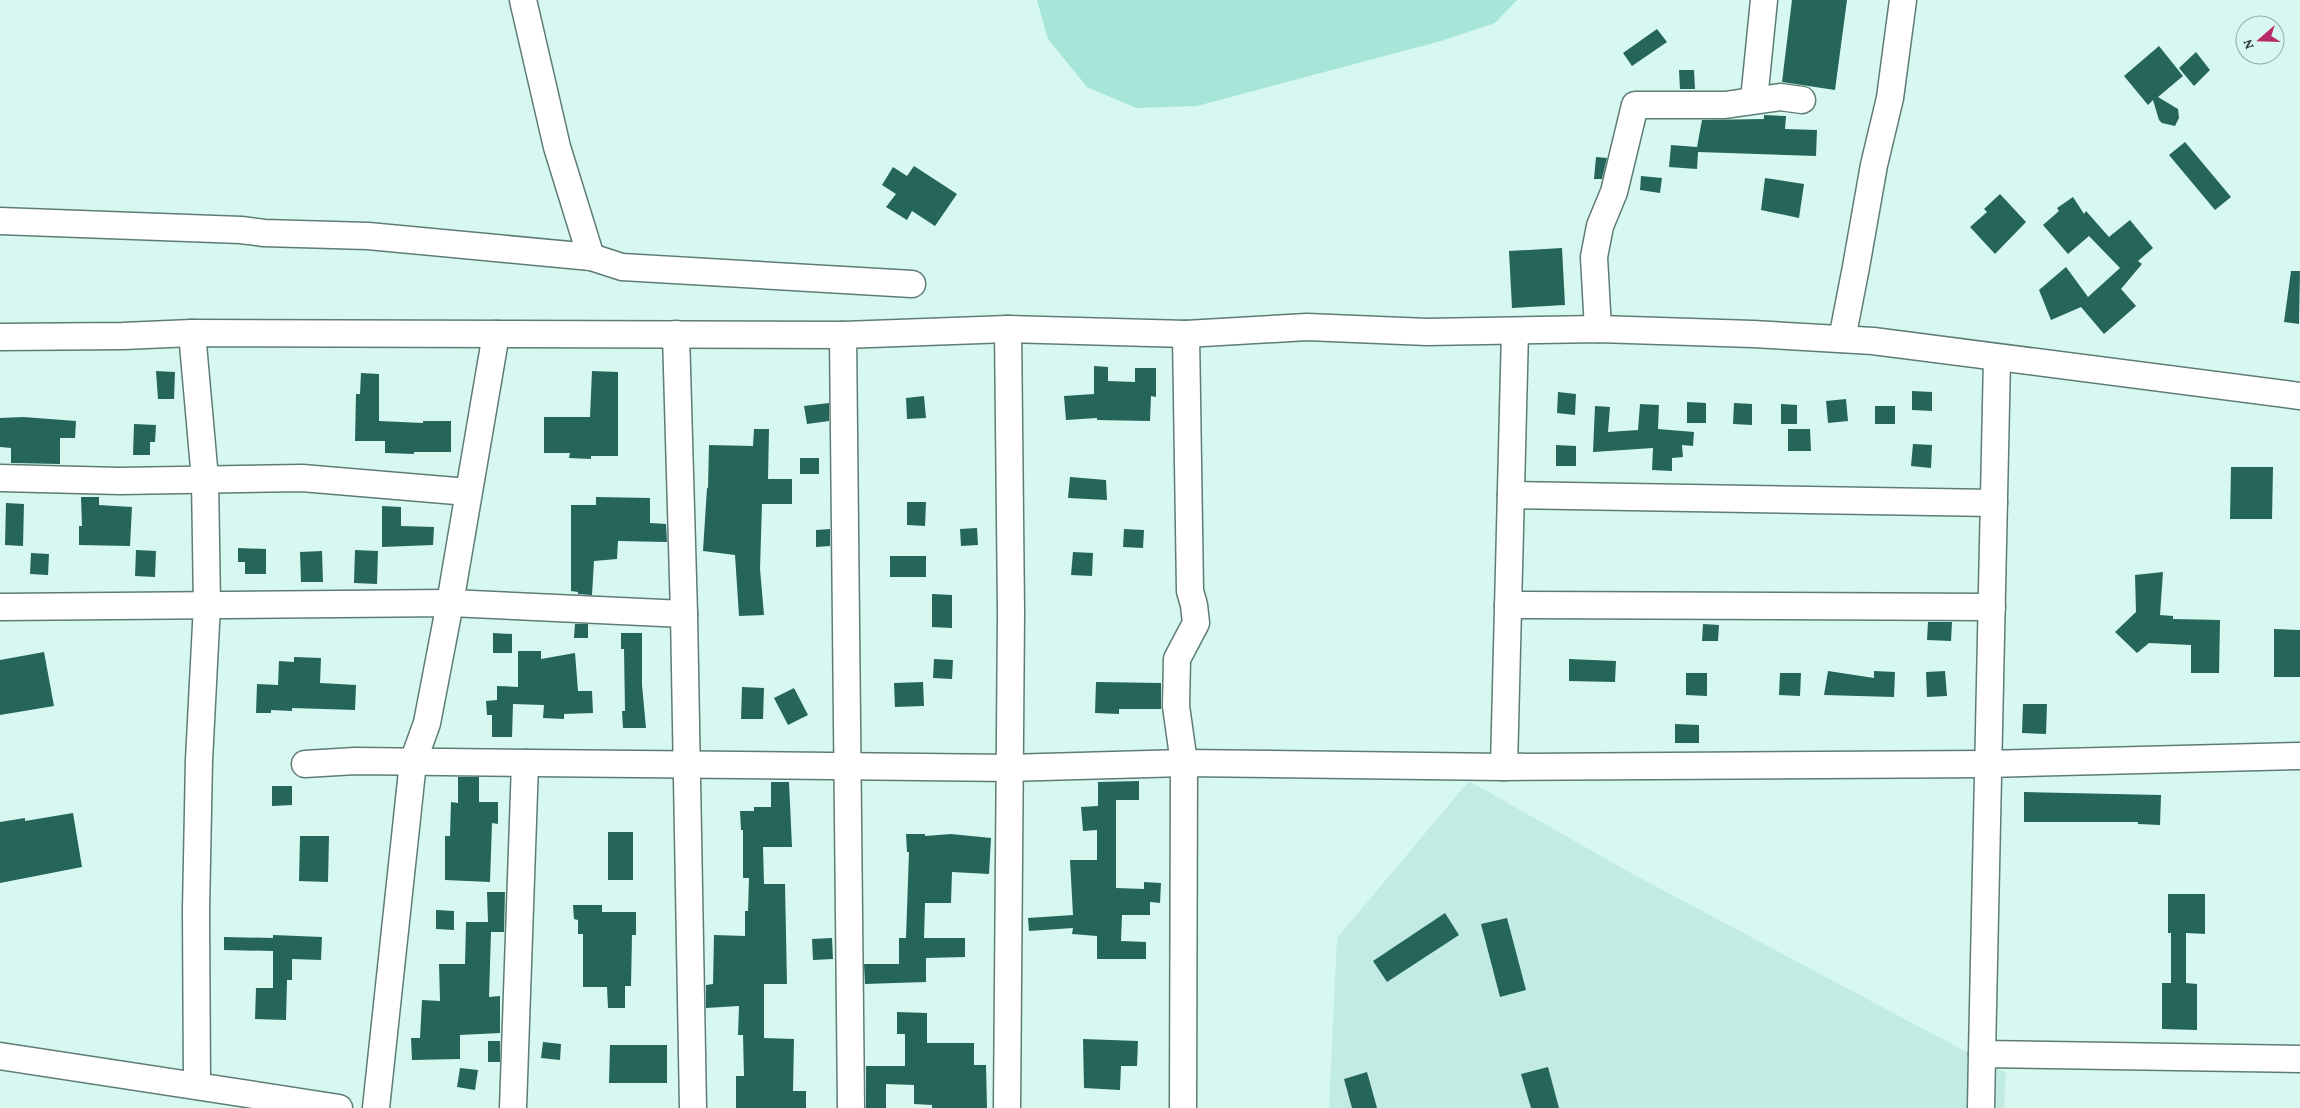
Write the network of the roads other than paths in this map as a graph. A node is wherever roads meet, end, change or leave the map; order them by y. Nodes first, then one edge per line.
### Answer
1 (523, 0) edge
2 (1764, 0) edge
3 (1903, 0) edge
4 (1754, 100) junction
5 (1802, 100) dead end
6 (0, 221) edge
7 (591, 258) junction
8 (912, 284) dead end
9 (1008, 329) junction
10 (1598, 330) junction
11 (1515, 331) junction
12 (192, 333) junction
13 (496, 334) junction
14 (676, 334) junction
15 (1186, 334) junction
16 (844, 336) junction
17 (0, 337) edge
18 (1842, 339) junction
19 (1997, 358) junction
20 (2300, 396) edge
21 (0, 478) edge
22 (205, 479) junction
23 (468, 492) junction
24 (1511, 495) junction
25 (1994, 503) junction
26 (450, 603) junction
27 (208, 605) junction
28 (1508, 605) junction
29 (0, 607) edge
30 (1992, 607) junction
31 (684, 614) junction
32 (2300, 756) edge
33 (413, 762) junction
34 (525, 763) junction
35 (1184, 763) junction
36 (305, 764) dead end
37 (1988, 764) junction
38 (686, 765) junction
39 (847, 766) junction
40 (1504, 767) junction
41 (1011, 768) junction
42 (1982, 1054) junction
43 (0, 1056) edge
44 (2300, 1059) edge
45 (198, 1085) junction
46 (339, 1108) edge
47 (376, 1108) edge
48 (513, 1108) edge
49 (693, 1108) edge
50 (851, 1108) edge
51 (1007, 1108) edge
52 (1183, 1108) edge
53 (1982, 1108) edge

1 - 7 street
2 - 4 street
3 - 18 street
4 - 5 street
4 - 10 street
6 - 7 street
7 - 8 street
9 - 15 street
9 - 16 street
9 - 41 street
10 - 11 street
10 - 18 street
11 - 15 street
11 - 24 street
12 - 13 street
12 - 17 street
12 - 22 street
13 - 14 street
13 - 23 street
14 - 16 street
14 - 31 street
15 - 35 street
16 - 39 street
18 - 19 street
19 - 20 street
19 - 25 street
21 - 22 street
22 - 23 street
22 - 27 street
23 - 26 street
24 - 25 street
24 - 28 street
25 - 30 street
26 - 27 street
26 - 31 street
26 - 33 street
27 - 29 street
27 - 45 street
28 - 30 street
28 - 40 street
30 - 37 street
31 - 38 street
32 - 37 street
33 - 34 street
33 - 36 street
33 - 47 street
34 - 38 street
34 - 48 street
35 - 40 street
35 - 41 street
35 - 52 street
37 - 40 street
37 - 42 street
38 - 39 street
38 - 49 street
39 - 41 street
39 - 50 street
41 - 51 street
42 - 44 street
42 - 53 street
43 - 45 street
45 - 46 street

